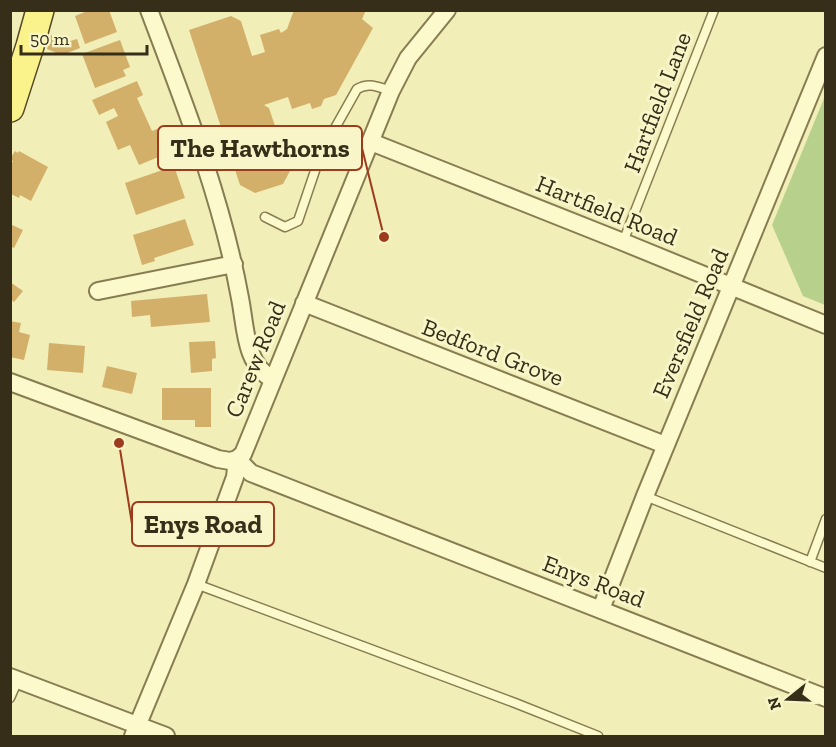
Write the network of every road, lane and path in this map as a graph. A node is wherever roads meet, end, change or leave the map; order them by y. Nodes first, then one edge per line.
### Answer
1 (40, 10) edge
2 (149, 10) edge
3 (447, 10) edge
4 (714, 10) edge
5 (825, 56) edge
6 (391, 91) junction
7 (10, 108) edge
8 (370, 142) junction
9 (265, 217) dead end
10 (624, 242) junction
11 (234, 264) junction
12 (731, 286) junction
13 (98, 291) dead end
14 (304, 303) junction
15 (825, 325) edge
16 (273, 380) junction
17 (10, 382) edge
18 (665, 445) junction
19 (237, 459) junction
20 (645, 496) junction
21 (825, 519) edge
22 (810, 562) junction
23 (825, 568) edge
24 (196, 584) junction
25 (602, 609) junction
26 (14, 678) edge
27 (10, 698) edge
28 (825, 698) edge
29 (135, 731) edge
30 (166, 736) edge
31 (598, 736) edge

1 - 7 main road
2 - 11 street
3 - 6 street, Carew Road
4 - 10 lane, Hartfield Lane
5 - 12 street, Eversfield Road
6 - 8 street, Carew Road
6 - 9 lane
8 - 10 street, Hartfield Road
8 - 14 street, Carew Road
10 - 12 street, Hartfield Road
11 - 13 street
11 - 16 street
12 - 15 street, Hartfield Road
12 - 18 street, Eversfield Road
14 - 16 street, Carew Road
14 - 18 street, Bedford Grove
16 - 19 street, Carew Road
17 - 19 street
18 - 20 street, Eversfield Road
19 - 24 street, Carew Road
19 - 25 street, Enys Road
20 - 22 lane
20 - 25 street, Eversfield Road
21 - 22 lane
22 - 23 lane
24 - 29 street, Carew Road
24 - 31 lane
25 - 28 street, Enys Road
26 - 27 lane
26 - 29 street
29 - 30 street

